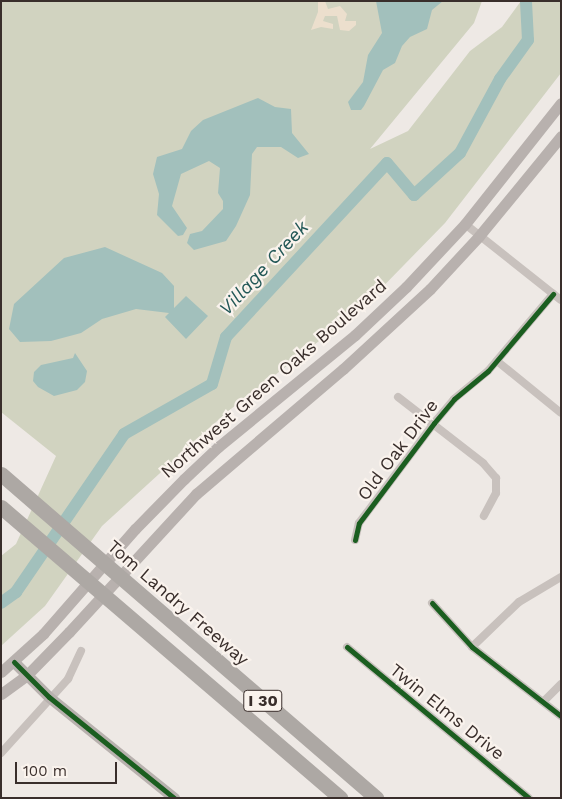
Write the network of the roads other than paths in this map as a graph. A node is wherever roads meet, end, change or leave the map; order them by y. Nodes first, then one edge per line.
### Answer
1 (561, 103) edge
2 (561, 136) edge
3 (464, 224) junction
4 (479, 236) junction
5 (553, 294) junction
6 (561, 300) edge
7 (498, 361) junction
8 (398, 398) dead end
9 (561, 413) edge
10 (434, 423) junction
11 (1, 474) edge
12 (1, 507) edge
13 (484, 516) dead end
14 (355, 540) dead end
15 (561, 577) edge
16 (432, 603) dead end
17 (472, 647) junction
18 (347, 648) dead end
19 (81, 650) dead end
20 (14, 662) junction
21 (1, 672) edge
22 (26, 676) junction
23 (561, 684) edge
24 (1, 694) edge
25 (49, 697) junction
26 (543, 702) junction
27 (561, 716) edge
28 (1, 753) edge
29 (174, 798) edge
30 (340, 798) edge
31 (376, 798) edge
32 (529, 798) edge

1 - 3 main road, Northwest Green Oaks Boulevard
2 - 4 main road, Northwest Green Oaks Boulevard
3 - 4 street
3 - 20 main road, Northwest Green Oaks Boulevard
4 - 5 street
4 - 22 main road, Northwest Green Oaks Boulevard
5 - 6 street
5 - 7 street, Old Oak Drive
7 - 9 street
7 - 10 street, Old Oak Drive
8 - 10 street
10 - 13 street
10 - 14 street, Old Oak Drive
11 - 31 highway, Tom Landry Freeway / I 30
12 - 30 highway, I 30
15 - 17 street
16 - 17 street
17 - 26 street
18 - 32 street, Twin Elms Drive
19 - 25 street
20 - 21 main road, Northwest Green Oaks Boulevard
20 - 22 main road
22 - 24 main road, Northwest Green Oaks Boulevard
22 - 25 main road
23 - 26 street
25 - 28 street
25 - 29 main road
26 - 27 street

